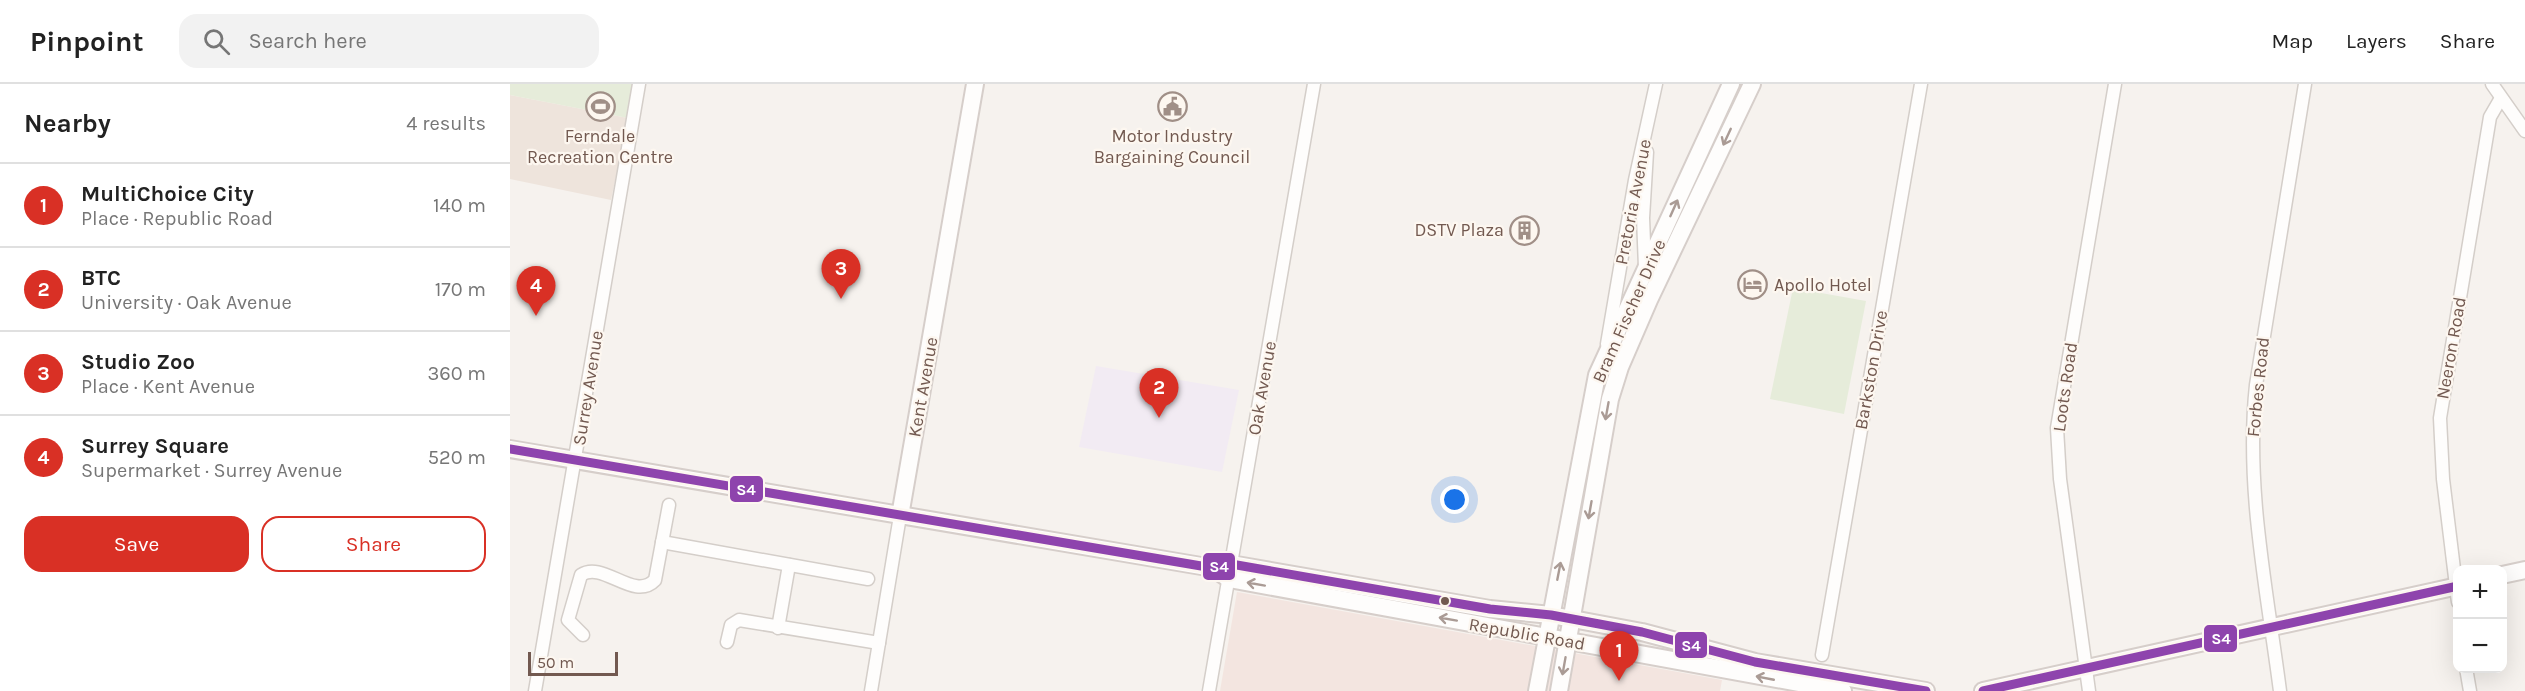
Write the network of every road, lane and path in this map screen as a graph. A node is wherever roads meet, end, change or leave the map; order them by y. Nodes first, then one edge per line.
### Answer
1 (639, 84) edge
2 (975, 84) edge
3 (1314, 84) edge
4 (1656, 84) edge
5 (1731, 84) edge
6 (1752, 84) edge
7 (1921, 84) edge
8 (2115, 84) edge
9 (2305, 84) edge
10 (2492, 84) edge
11 (2501, 98) junction
12 (1650, 115) junction
13 (2525, 131) edge
14 (1646, 273) junction
15 (1649, 300) junction
16 (1604, 360) junction
17 (510, 449) edge
18 (576, 461) junction
19 (669, 506) dead end
20 (900, 516) junction
21 (662, 542) junction
22 (789, 565) junction
23 (2454, 565) edge
24 (2525, 570) edge
25 (1230, 572) junction
26 (2507, 574) edge
27 (868, 579) dead end
28 (2453, 593) edge
29 (1551, 615) junction
30 (1573, 619) junction
31 (2272, 627) junction
32 (778, 628) junction
33 (583, 635) dead end
34 (1547, 637) junction
35 (727, 642) dead end
36 (1568, 642) junction
37 (879, 644) junction
38 (1822, 655) dead end
39 (2086, 668) junction
40 (2467, 673) edge
41 (1816, 684) edge
42 (536, 691) edge
43 (871, 691) edge
44 (1209, 691) edge
45 (1537, 691) edge
46 (1559, 691) edge
47 (1843, 691) edge
48 (1926, 691) edge
49 (1983, 691) edge
50 (2089, 691) edge
51 (2280, 691) edge
52 (2469, 691) edge

1 - 18 street, Surrey Avenue
2 - 20 main road, Kent Avenue
3 - 25 street, Oak Avenue
4 - 12 street, Pretoria Avenue
14 -> 5 main road, Bram Fischer Drive
6 -> 15 main road, Bram Fischer Drive
7 - 38 street, Barkston Drive
8 - 39 street, Loots Road
9 - 31 street, Forbes Road
10 - 11 street
11 - 13 street
11 - 23 street, Neeron Road
12 - 14 street, Pretoria Avenue
12 - 16 street, Pretoria Avenue
14 - 15 street, Pretoria Avenue
14 - 16 main road, Bram Fischer Drive
15 -> 30 main road, Bram Fischer Drive
29 -> 16 main road, Bram Fischer Drive
17 - 18 main road, Republic Road
18 - 20 main road, Republic Road
18 - 42 street, Surrey Avenue
19 - 21 street
20 - 25 main road, Republic Road
20 - 37 street, Kent Avenue
21 - 22 street
21 - 33 street
22 - 27 street
22 - 32 street
24 - 26 main road
25 - 29 main road, Republic Road
34 -> 25 main road, Republic Road
25 - 44 street, Oak Avenue
28 - 31 main road
29 - 30 main road, Republic Road
29 - 34 main road, Bram Fischer Drive
30 - 36 main road, Bram Fischer Drive
30 - 41 main road, Republic Road
31 - 39 main road
31 - 51 street, Forbes Road
32 - 35 street
32 - 37 street
34 - 36 main road, Republic Road
34 - 45 main road, Bram Fischer Drive
41 -> 36 main road, Republic Road
36 -> 46 main road, Bram Fischer Drive
37 - 43 street, Kent Avenue
39 - 49 main road
39 - 50 street, Loots Road
40 - 52 street
41 - 47 main road, Republic Road
41 - 48 main road, Republic Road

